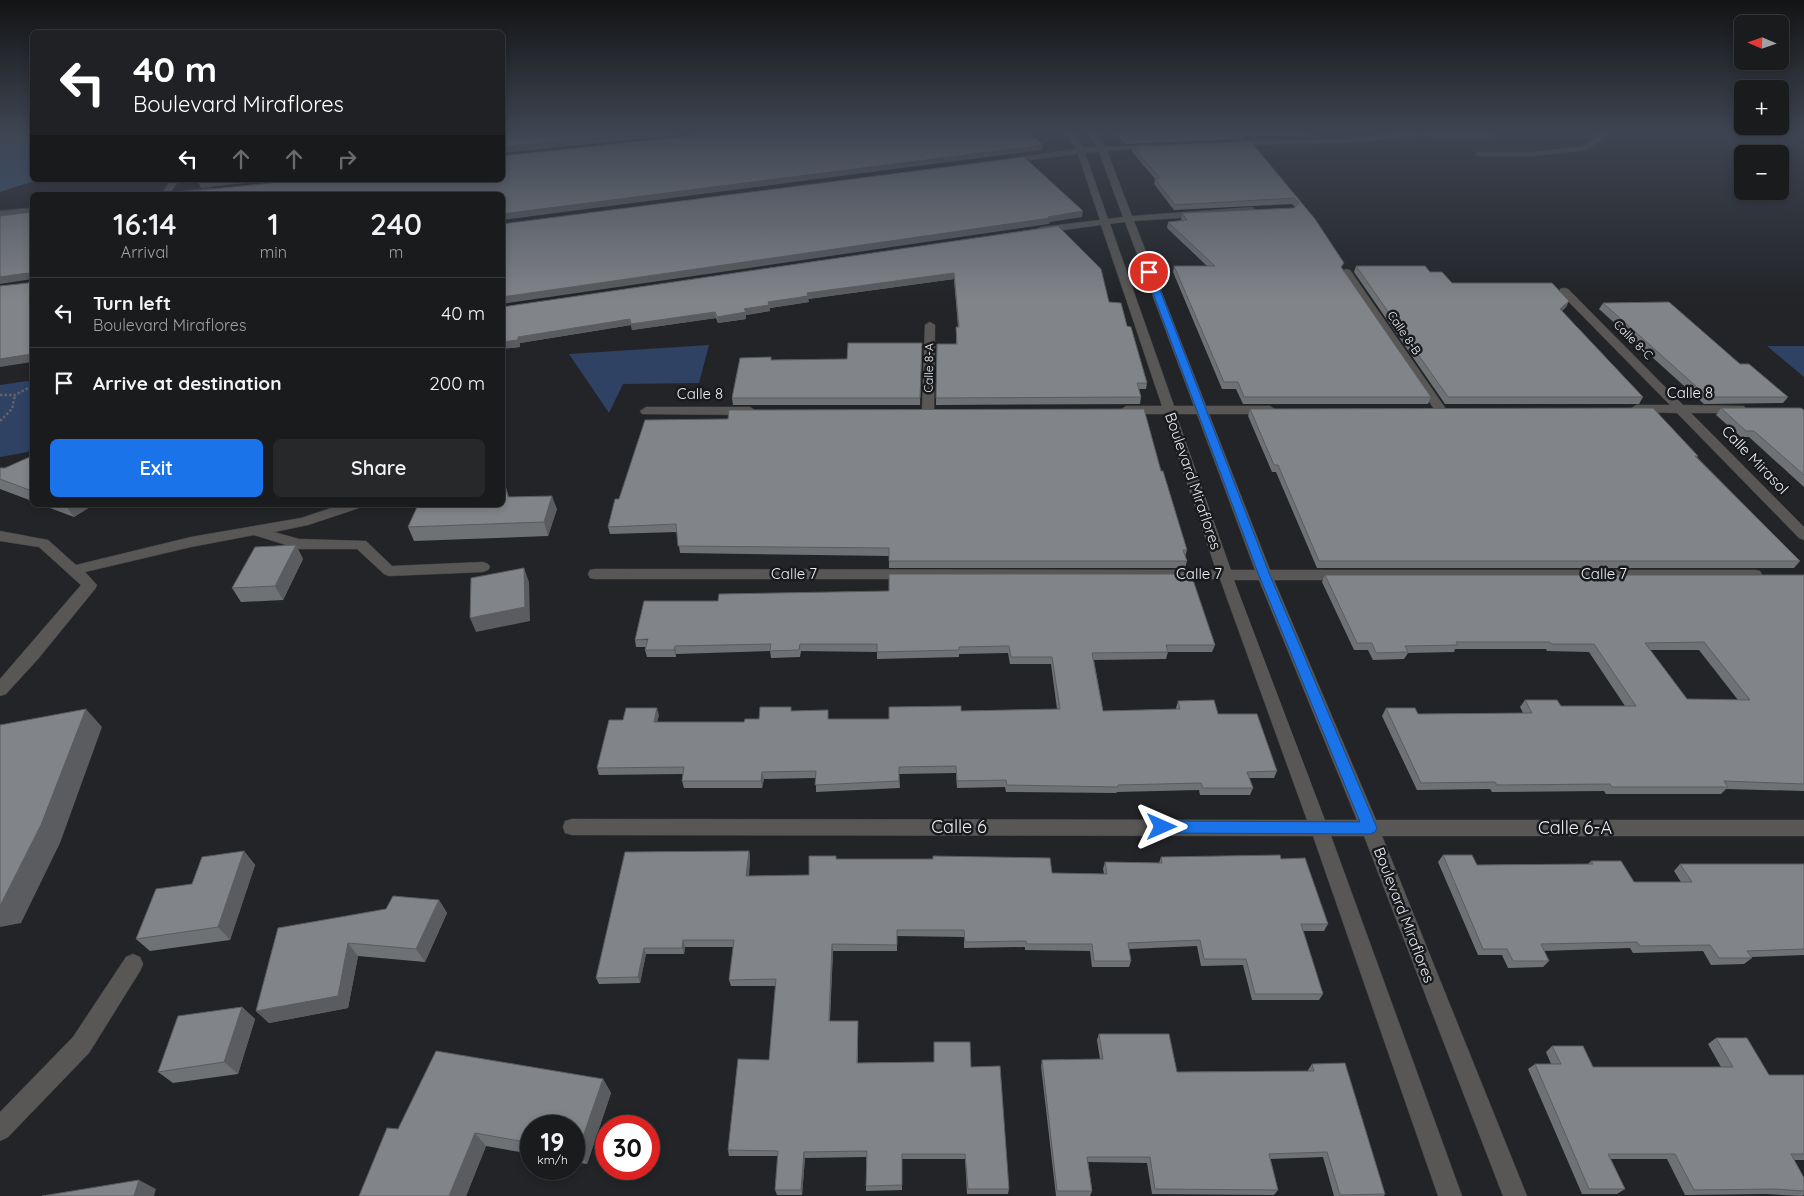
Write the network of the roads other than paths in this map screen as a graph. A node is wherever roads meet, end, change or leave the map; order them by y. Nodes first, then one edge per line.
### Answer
1 (1094, 189) edge
2 (1117, 189) edge
3 (216, 191) edge
4 (206, 192) edge
5 (1263, 210) edge
6 (30, 211) edge
7 (0, 214) edge
8 (1129, 220) junction
9 (1105, 221) junction
10 (1026, 233) edge
11 (1346, 272) edge
12 (1564, 291) dead end
13 (930, 326) dead end
14 (1440, 409) edge
15 (1624, 409) edge
16 (1682, 409) junction
17 (1757, 409) edge
18 (928, 410) edge
19 (1111, 410) edge
20 (1169, 410) junction
21 (1201, 410) junction
22 (1281, 410) edge
23 (646, 411) dead end
24 (763, 411) edge
25 (348, 507) edge
26 (255, 530) junction
27 (1804, 535) edge
28 (0, 536) edge
29 (483, 567) dead end
30 (75, 570) junction
31 (1264, 573) junction
32 (595, 574) dead end
33 (1225, 574) junction
34 (1765, 575) edge
35 (0, 690) edge
36 (572, 827) dead end
37 (1319, 827) junction
38 (1346, 828) joint
39 (1370, 828) junction
40 (1804, 828) edge
41 (133, 964) dead end
42 (0, 1129) edge
43 (1450, 1196) edge
44 (1515, 1196) edge

1 - 9 street, Boulevard Miraflores
2 - 8 street, Boulevard Miraflores
3 - 4 street
5 - 8 street
6 - 7 street
8 - 9 street
8 - 21 street, Boulevard Miraflores
9 - 10 street
9 - 20 street, Boulevard Miraflores
11 - 14 street, Calle 8-B
12 - 16 street, Calle 8-C
13 - 18 street, Calle 8-A
15 - 16 street, Calle 8
16 - 17 street, Calle 8
16 - 27 street, Calle Mirasol
19 - 20 street
20 - 21 street
20 - 33 street, Boulevard Miraflores
21 - 22 street
21 - 31 street, Boulevard Miraflores
23 - 24 street, Calle 8
25 - 26 street
26 - 29 street
26 - 30 street
28 - 30 street
30 - 35 street
31 - 33 street, Calle 7
31 - 34 street, Calle 7
31 - 39 street, Boulevard Miraflores
32 - 33 street, Calle 7
33 - 37 street, Boulevard Miraflores
36 - 37 street, Calle 6
37 - 38 street, Calle 6
37 - 43 street, Boulevard Miraflores
38 - 39 street, Calle 6-A
39 - 40 street, Calle 6-A
39 - 44 street, Boulevard Miraflores
41 - 42 street

